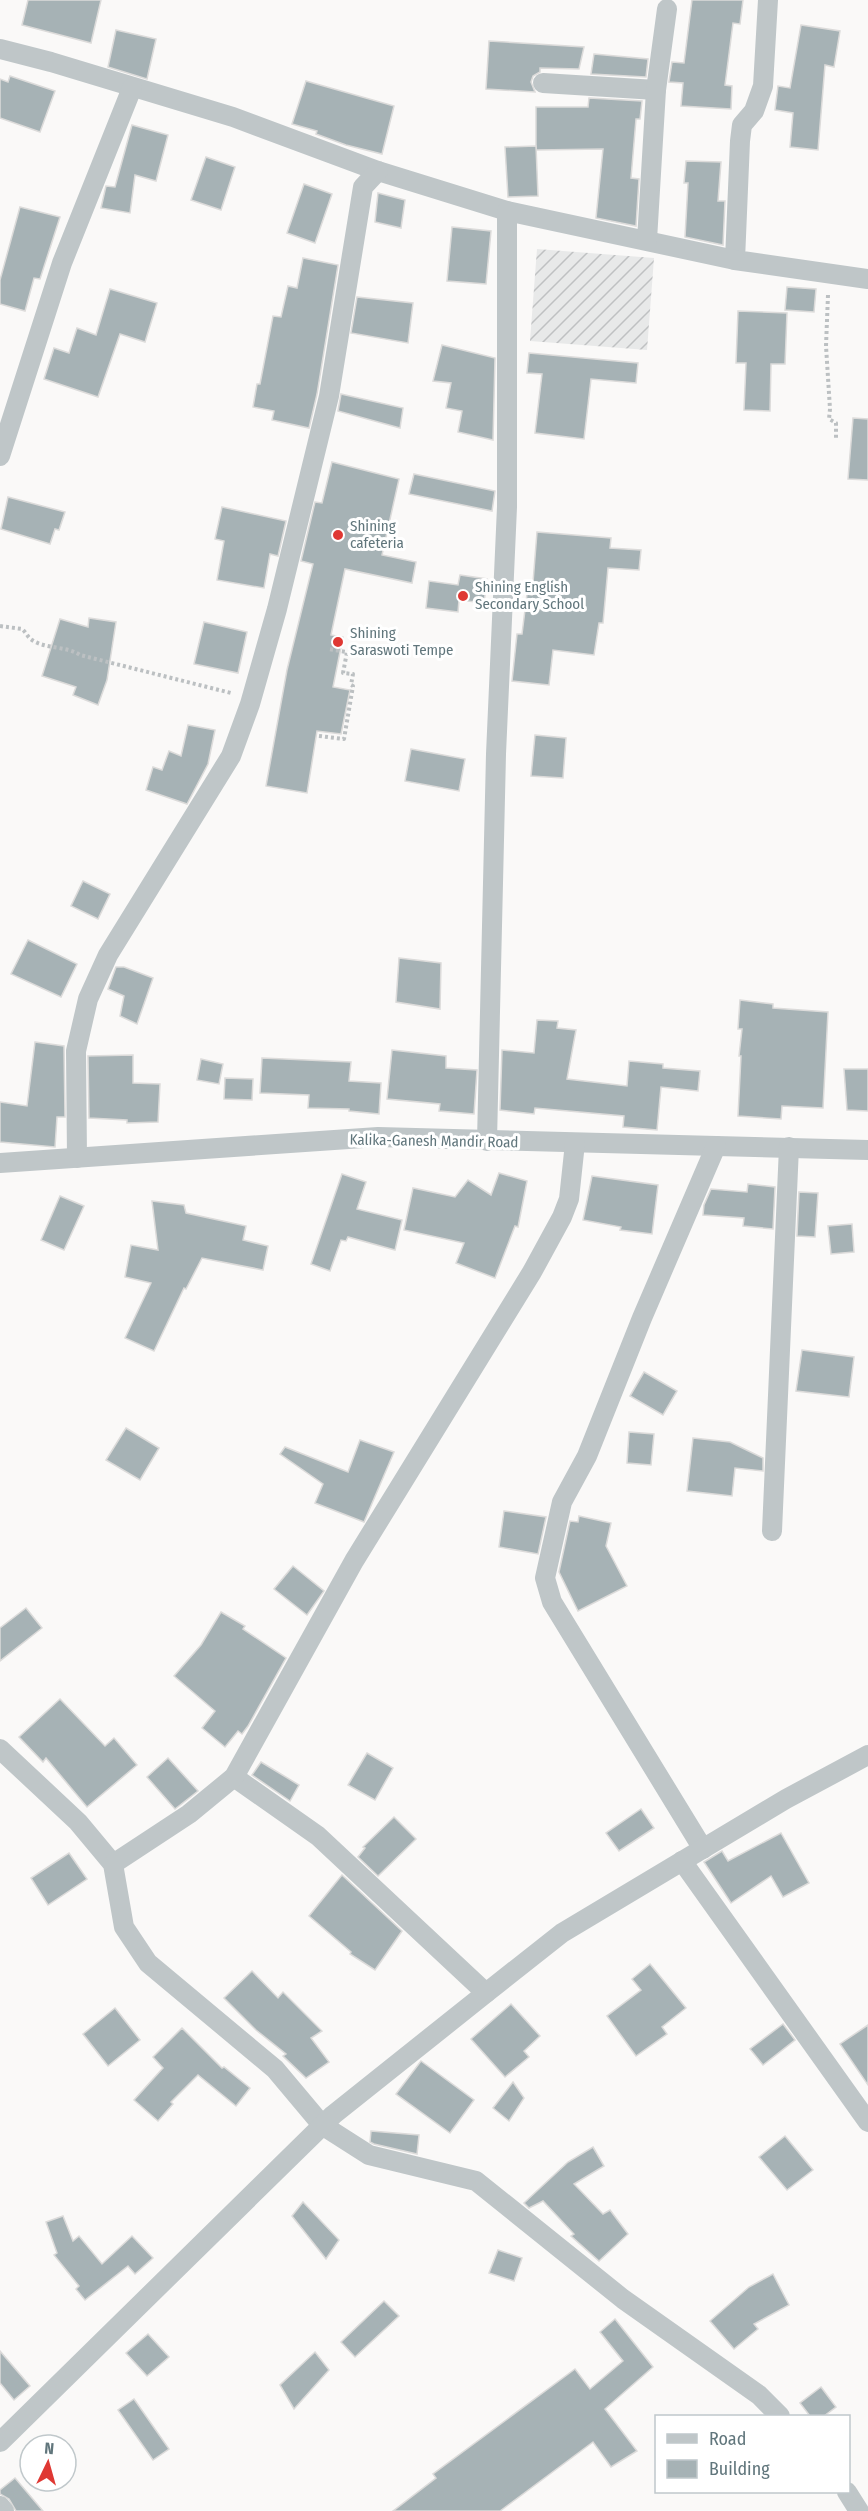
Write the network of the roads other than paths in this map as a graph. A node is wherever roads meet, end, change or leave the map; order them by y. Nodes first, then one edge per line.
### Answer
1 (768, 0) edge
2 (667, 9) dead end
3 (0, 50) edge
4 (543, 84) dead end
5 (132, 88) junction
6 (656, 90) junction
7 (378, 171) junction
8 (507, 211) junction
9 (647, 240) junction
10 (735, 260) junction
11 (868, 279) edge
12 (0, 456) edge
13 (487, 1141) junction
14 (575, 1143) junction
15 (716, 1146) junction
16 (789, 1147) junction
17 (868, 1150) edge
18 (77, 1158) junction
19 (0, 1163) edge
20 (772, 1531) dead end
21 (0, 1749) edge
22 (868, 1755) edge
23 (234, 1777) junction
24 (703, 1849) junction
25 (682, 1862) junction
26 (113, 1864) junction
27 (486, 1993) junction
28 (868, 2122) edge
29 (322, 2125) junction
30 (779, 2415) edge
31 (0, 2442) edge
32 (848, 2493) edge
33 (0, 2506) edge
34 (4, 2511) edge
35 (859, 2511) edge

1 - 10 street
2 - 6 street
3 - 5 street
4 - 6 street
5 - 7 street
5 - 12 street
6 - 9 street
7 - 8 street
7 - 18 street
8 - 9 street
8 - 13 street
9 - 10 street
10 - 11 street
13 - 14 street, Kalika-Ganesh Mandir Road
13 - 18 street, Kalika-Ganesh Mandir Road
14 - 15 street, Kalika-Ganesh Mandir Road
14 - 23 street
15 - 16 street, Kalika-Ganesh Mandir Road
15 - 24 street
16 - 17 street, Kalika-Ganesh Mandir Road
16 - 20 street
18 - 19 street, Kalika-Ganesh Mandir Road
21 - 26 street
22 - 24 street
23 - 26 street
23 - 27 street
24 - 25 street
25 - 27 street
25 - 28 street
26 - 29 street
27 - 29 street
29 - 30 street
29 - 31 street
32 - 35 street
33 - 34 street

